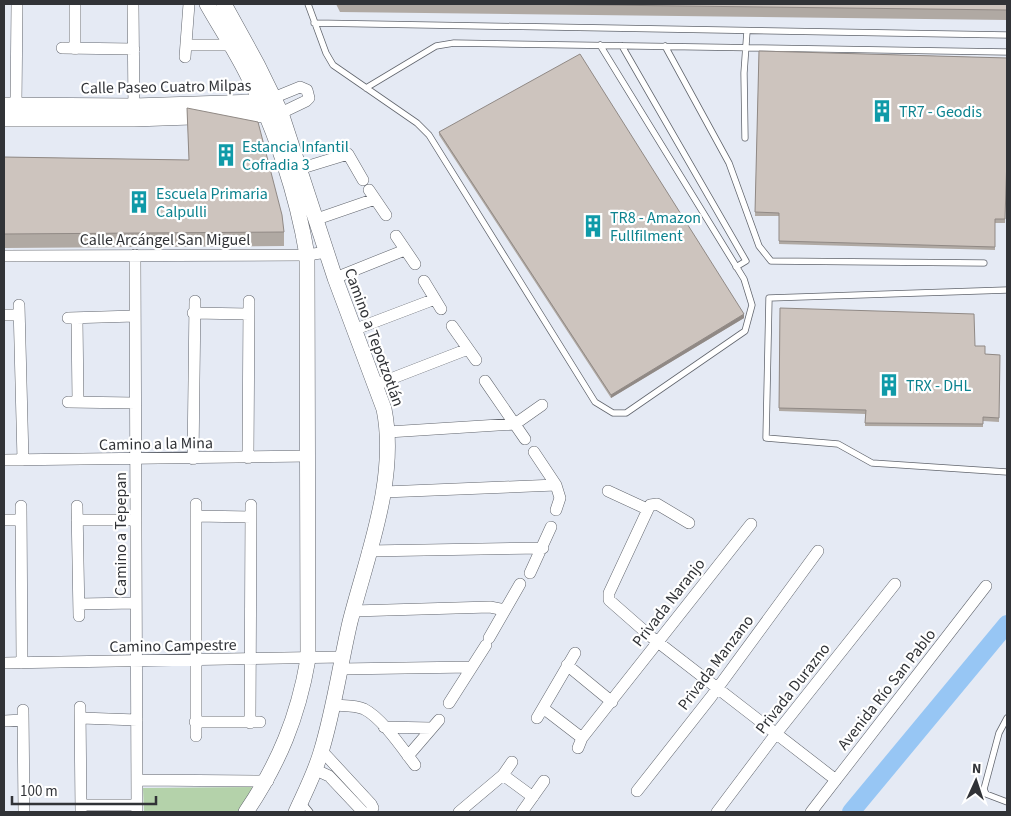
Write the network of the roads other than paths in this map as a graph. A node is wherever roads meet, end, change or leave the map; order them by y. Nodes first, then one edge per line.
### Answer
1 (16, 4) edge
2 (75, 4) edge
3 (133, 4) edge
4 (189, 4) edge
5 (207, 4) edge
6 (224, 4) edge
7 (308, 4) edge
8 (314, 23) junction
9 (747, 31) junction
10 (1007, 35) edge
11 (186, 45) junction
12 (230, 45) junction
13 (600, 45) junction
14 (622, 46) junction
15 (665, 46) junction
16 (746, 47) junction
17 (62, 48) dead end
18 (75, 49) junction
19 (134, 49) junction
20 (1007, 52) edge
21 (185, 57) dead end
22 (366, 88) junction
23 (10, 105) edge
24 (270, 107) junction
25 (134, 113) junction
26 (4, 119) edge
27 (745, 138) dead end
28 (299, 170) junction
29 (369, 189) junction
30 (386, 215) dead end
31 (317, 219) junction
32 (396, 236) dead end
33 (405, 250) junction
34 (327, 252) junction
35 (135, 255) junction
36 (307, 255) junction
37 (4, 256) edge
38 (984, 263) dead end
39 (415, 264) dead end
40 (736, 267) junction
41 (335, 278) junction
42 (424, 281) dead end
43 (1007, 290) edge
44 (195, 301) dead end
45 (249, 301) dead end
46 (193, 313) junction
47 (249, 314) junction
48 (4, 315) edge
49 (134, 316) junction
50 (452, 326) dead end
51 (356, 329) junction
52 (468, 349) junction
53 (476, 360) dead end
54 (485, 381) dead end
55 (375, 385) junction
56 (135, 403) junction
57 (542, 405) dead end
58 (515, 424) junction
59 (388, 432) junction
60 (525, 439) dead end
61 (534, 452) dead end
62 (309, 456) junction
63 (248, 458) junction
64 (193, 459) junction
65 (4, 460) edge
66 (23, 460) junction
67 (136, 460) junction
68 (1007, 472) edge
69 (556, 485) junction
70 (608, 491) dead end
71 (384, 492) junction
72 (21, 506) dead end
73 (77, 506) dead end
74 (648, 507) junction
75 (556, 510) dead end
76 (4, 520) edge
77 (21, 520) junction
78 (77, 520) junction
79 (136, 520) junction
80 (689, 523) dead end
81 (751, 524) dead end
82 (551, 527) dead end
83 (543, 548) junction
84 (368, 551) junction
85 (818, 551) dead end
86 (530, 572) dead end
87 (520, 584) dead end
88 (895, 584) dead end
89 (986, 586) dead end
90 (136, 603) junction
91 (79, 604) junction
92 (505, 610) junction
93 (353, 611) junction
94 (79, 616) dead end
95 (657, 642) junction
96 (575, 653) dead end
97 (308, 659) junction
98 (251, 660) junction
99 (195, 661) junction
100 (137, 662) junction
101 (4, 663) edge
102 (22, 663) junction
103 (341, 663) junction
104 (567, 665) junction
105 (472, 668) junction
106 (717, 689) junction
107 (612, 702) junction
108 (449, 703) dead end
109 (333, 705) junction
110 (543, 708) junction
111 (536, 718) dead end
112 (1007, 718) edge
113 (4, 720) edge
114 (137, 720) junction
115 (196, 722) junction
116 (384, 727) junction
117 (775, 735) junction
118 (196, 736) dead end
119 (322, 751) junction
120 (512, 762) dead end
121 (316, 770) junction
122 (503, 775) junction
123 (138, 780) junction
124 (268, 780) junction
125 (836, 780) junction
126 (544, 781) dead end
127 (637, 791) dead end
128 (534, 797) junction
129 (1007, 802) edge
130 (81, 809) edge
131 (137, 809) edge
132 (303, 809) edge
133 (24, 812) edge
134 (246, 812) edge
135 (363, 812) edge
136 (370, 812) edge
137 (459, 812) edge
138 (522, 812) edge
139 (717, 812) edge
140 (811, 812) edge

1 - 23 street
2 - 18 street
3 - 19 street
4 - 11 street
5 - 12 main road, Camino a Tepotzotlán
6 - 24 main road, Camino a Tepotzotlán
7 - 8 lane
8 - 9 lane
8 - 22 lane
9 - 10 lane
9 - 16 lane
11 - 12 street
11 - 21 street
12 - 24 main road, Camino a Tepotzotlán
13 - 14 lane
13 - 22 lane
13 - 40 lane
14 - 15 lane
14 - 40 lane
15 - 16 lane
15 - 38 lane
16 - 20 lane
16 - 27 lane
17 - 18 street
18 - 19 street
19 - 25 street
22 - 40 lane
23 - 25 main road, Calle Paseo Cuatro Milpas
24 - 25 main road, Calle Paseo Cuatro Milpas
24 - 28 main road, Camino a Tepotzotlán
24 - 36 main road, Camino a Tepotzotlán
25 - 26 main road, Calle Paseo Cuatro Milpas
28 - 29 street
28 - 31 main road, Camino a Tepotzotlán
29 - 30 street
29 - 31 street
31 - 34 main road, Camino a Tepotzotlán
32 - 33 street
33 - 39 street
33 - 41 street
34 - 36 street, Calle Arcángel San Miguel
34 - 41 main road, Camino a Tepotzotlán
35 - 36 street, Calle Arcángel San Miguel
35 - 37 street, Calle Arcángel San Miguel
35 - 49 street, Camino a Tepepan
36 - 62 main road, Camino a Tepotzotlán
41 - 51 main road, Camino a Tepotzotlán
42 - 51 street
43 - 68 lane
44 - 46 street
45 - 47 street
46 - 47 street
46 - 64 street
47 - 63 street
48 - 66 street
49 - 56 street, Camino a Tepepan
49 - 56 street
50 - 52 street
51 - 55 main road, Camino a Tepotzotlán
52 - 53 street
52 - 55 street
54 - 58 street
55 - 59 main road, Camino a Tepotzotlán
56 - 67 street, Camino a Tepepan
57 - 58 street
58 - 59 street
58 - 60 street
59 - 71 main road, Camino a Tepotzotlán
61 - 69 street
62 - 63 street, Camino a la Mina
62 - 97 main road, Camino a Tepotzotlán
63 - 64 street, Camino a la Mina
64 - 67 street, Camino a la Mina
65 - 66 street, Camino a la Mina
66 - 67 street, Camino a la Mina
67 - 79 street, Camino a Tepepan
69 - 71 street
69 - 75 street
70 - 74 street
71 - 84 main road, Camino a Tepotzotlán
72 - 77 street
73 - 78 street
74 - 80 street
74 - 95 street
76 - 77 street
77 - 102 street
78 - 79 street
78 - 91 street
79 - 90 street, Camino a Tepepan
81 - 95 street, Privada Naranjo
82 - 83 street
83 - 84 street
83 - 86 street
84 - 93 main road, Camino a Tepotzotlán
85 - 106 street, Privada Manzano
87 - 92 street
88 - 117 street, Privada Durazno
89 - 125 street, Avenida Río San Pablo
90 - 91 street
90 - 100 street, Camino a Tepepan
91 - 94 street
92 - 93 street
92 - 105 street
93 - 103 main road, Camino a Tepotzotlán
95 - 106 street
95 - 107 street, Privada Naranjo
96 - 104 street
97 - 98 street, Camino Campestre
97 - 103 street, Camino Campestre
97 - 124 main road, Camino a Tepotzotlán
98 - 99 street, Camino Campestre
98 - 99 street
98 - 115 street
99 - 100 street, Camino Campestre
99 - 115 street
100 - 102 street, Camino Campestre
100 - 114 street, Camino a Tepepan
101 - 102 street, Camino Campestre
103 - 105 street, Camino Campestre
103 - 109 main road, Camino a Tepotzotlán
104 - 107 street
104 - 110 street
105 - 108 street
106 - 117 street
106 - 127 street, Privada Manzano
107 - 110 street, Privada Naranjo
109 - 116 street
109 - 119 main road, Camino a Tepotzotlán
110 - 111 street
112 - 129 lane
113 - 133 street
114 - 123 street, Camino a Tepepan
114 - 130 street
115 - 118 street
116 - 116 street
117 - 125 street
117 - 139 street, Privada Durazno
119 - 121 main road, Camino a Tepotzotlán
119 - 136 street
120 - 122 street
121 - 132 main road, Camino a Tepotzotlán
121 - 135 street
122 - 128 street
122 - 137 street
123 - 124 street
123 - 131 street, Camino a Tepepan
124 - 134 main road, Camino a Tepotzotlán
125 - 140 street, Avenida Río San Pablo
126 - 128 street
128 - 138 street
130 - 131 street

